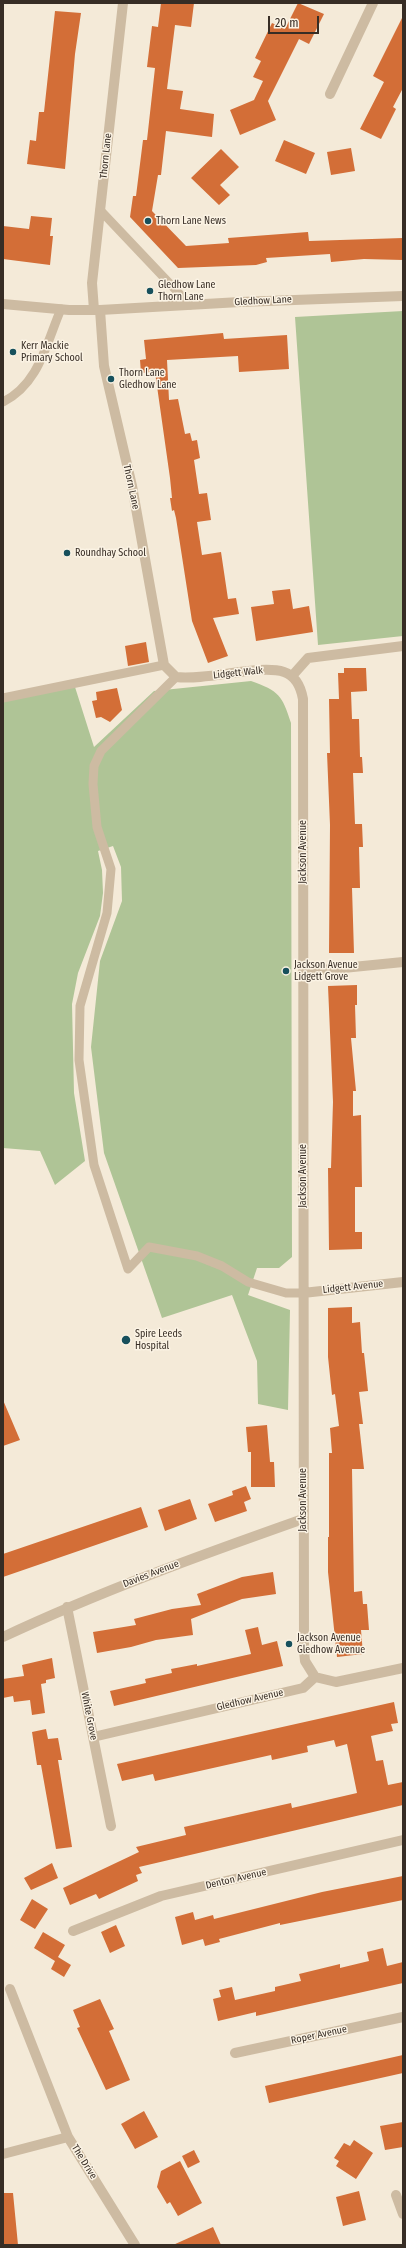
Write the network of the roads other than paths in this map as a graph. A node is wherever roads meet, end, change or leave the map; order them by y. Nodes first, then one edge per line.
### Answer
1 (123, 3) edge
2 (373, 3) edge
3 (330, 94) dead end
4 (100, 210) junction
5 (403, 296) edge
6 (3, 304) edge
7 (190, 305) junction
8 (61, 310) junction
9 (97, 310) junction
10 (3, 402) edge
11 (403, 646) edge
12 (164, 665) junction
13 (292, 676) junction
14 (176, 677) junction
15 (3, 698) edge
16 (403, 962) edge
17 (303, 972) junction
18 (403, 1282) edge
19 (303, 1293) junction
20 (303, 1519) junction
21 (68, 1607) junction
22 (3, 1637) edge
23 (402, 1671) edge
24 (315, 1677) junction
25 (94, 1737) junction
26 (111, 1826) dead end
27 (403, 1840) edge
28 (73, 1931) dead end
29 (10, 1989) dead end
30 (403, 2017) edge
31 (235, 2053) dead end
32 (68, 2137) junction
33 (3, 2154) edge
34 (396, 2195) dead end
35 (403, 2214) edge
36 (135, 2245) edge

1 - 4 street, Thorn Lane
2 - 3 street
4 - 7 lane
4 - 9 street, Thorn Lane
5 - 7 street, Gledhow Lane
6 - 8 street, Gledhow Lane
7 - 9 street, Gledhow Lane
8 - 9 street, Gledhow Lane
8 - 10 lane
9 - 12 street, Thorn Lane
11 - 13 street
12 - 14 street
12 - 15 lane
13 - 14 street, Lidgett Walk
13 - 17 street, Jackson Avenue
14 - 19 lane
16 - 17 street
17 - 19 street, Jackson Avenue
18 - 19 street, Lidgett Avenue
19 - 20 street, Jackson Avenue
20 - 21 street, Davies Avenue
20 - 24 street, Jackson Avenue
21 - 22 street, Davies Avenue
21 - 25 street, White Grove
23 - 24 street
24 - 25 street, Gledhow Avenue
25 - 26 street, White Grove
27 - 28 street, Denton Avenue
29 - 32 street
30 - 31 street, Roper Avenue
32 - 33 street, The Drive
32 - 36 street, The Drive
34 - 35 street

